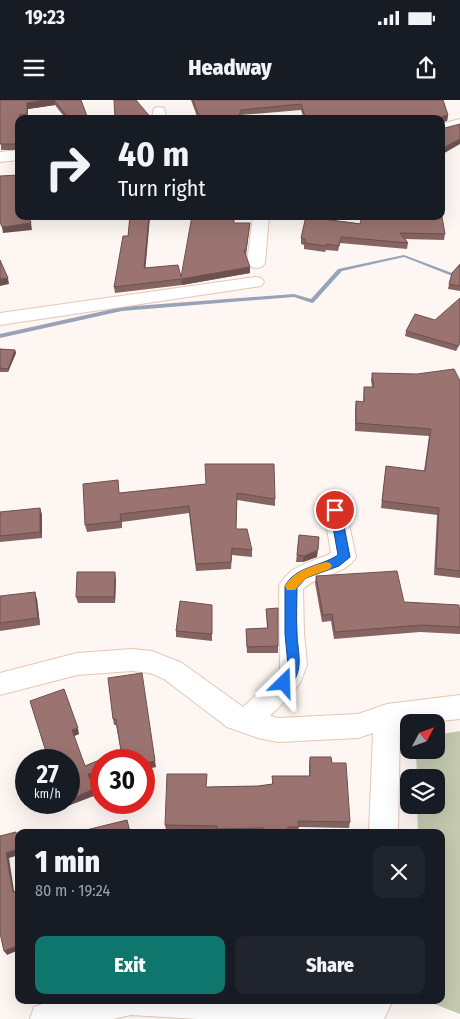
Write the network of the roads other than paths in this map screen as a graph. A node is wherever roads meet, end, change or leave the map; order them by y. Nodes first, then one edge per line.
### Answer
1 (460, 123) edge
2 (445, 128) edge
3 (15, 155) edge
4 (0, 157) edge
5 (261, 220) edge
6 (256, 264) dead end
7 (256, 282) dead end
8 (0, 319) edge
9 (335, 510) dead end
10 (0, 684) edge
11 (460, 707) edge
12 (388, 716) junction
13 (246, 721) junction
14 (384, 829) edge
15 (105, 1004) edge
16 (230, 1004) edge
17 (374, 1004) edge
18 (342, 1018) edge
19 (46, 1019) edge

1 - 2 street
3 - 4 street
5 - 6 street
7 - 8 street
9 - 13 street
10 - 13 street
11 - 12 street
12 - 13 street
12 - 14 street
15 - 19 street
16 - 18 street
17 - 18 street

